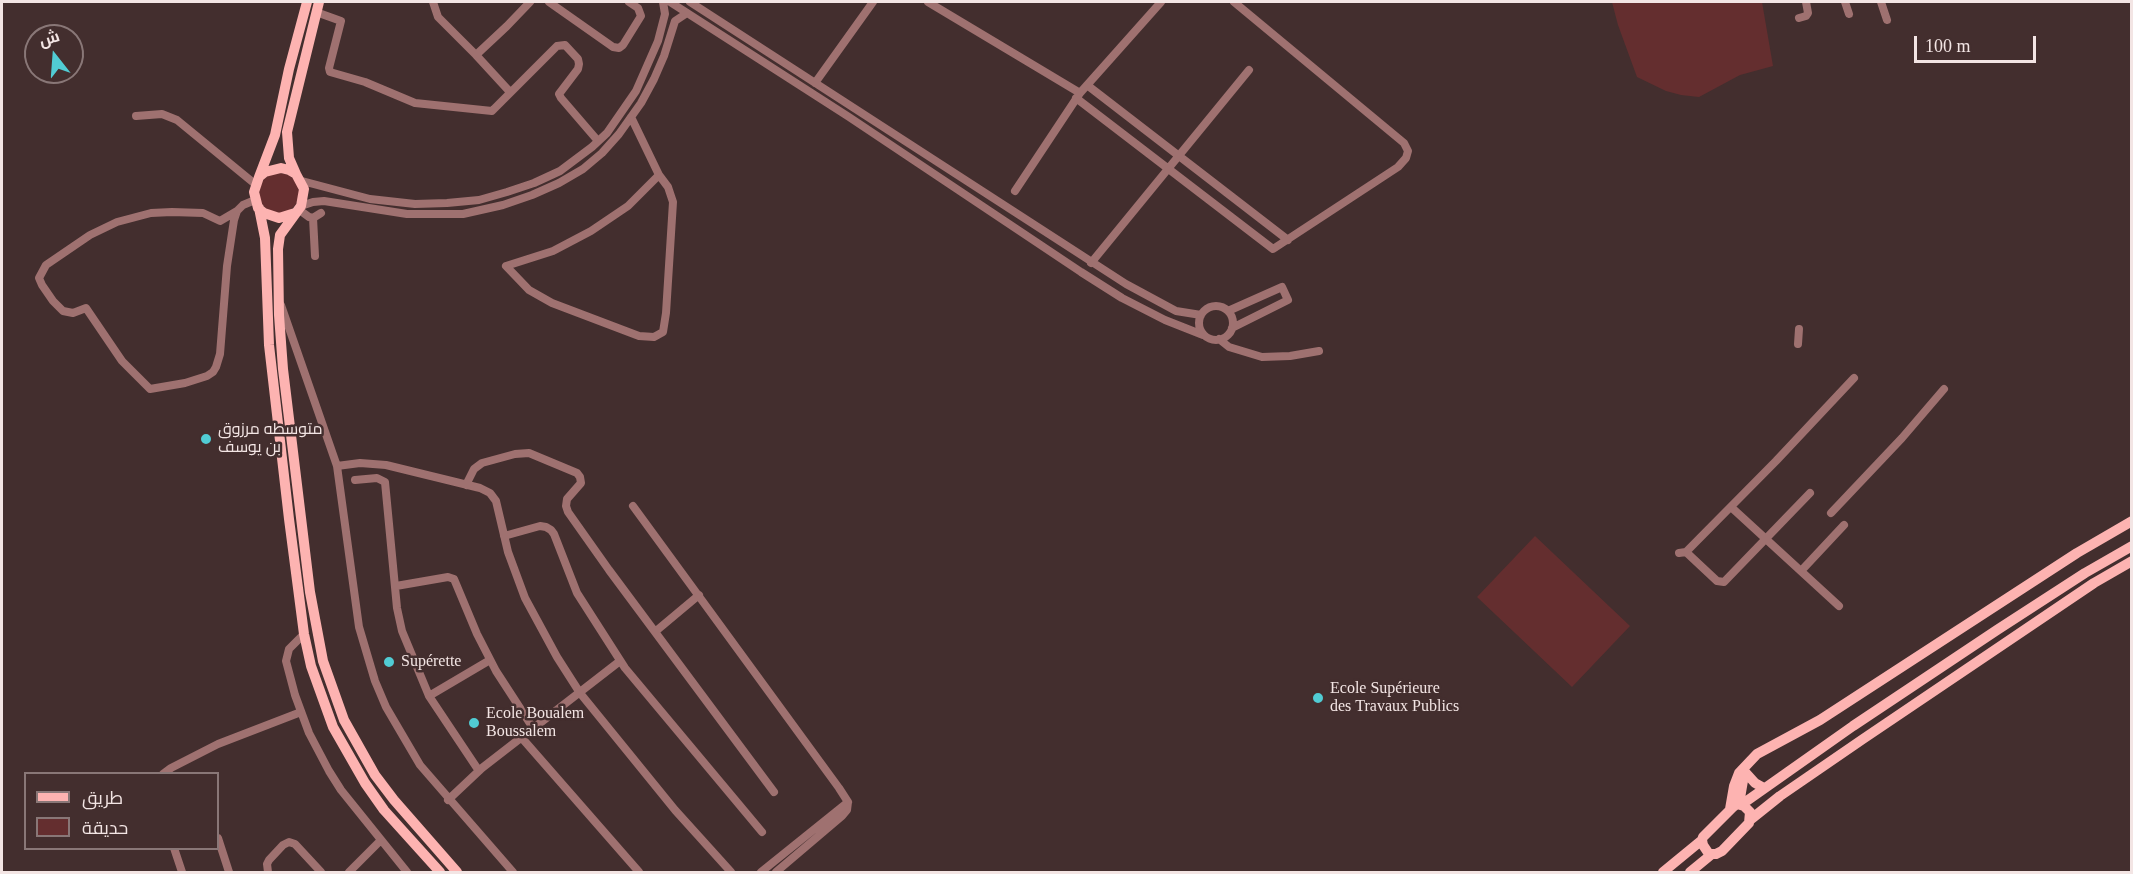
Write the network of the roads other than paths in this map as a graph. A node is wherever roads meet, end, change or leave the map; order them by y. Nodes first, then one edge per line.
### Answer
1 (307, 2) edge
2 (433, 2) edge
3 (530, 2) edge
4 (549, 2) edge
5 (629, 2) edge
6 (663, 2) edge
7 (670, 2) edge
8 (690, 2) edge
9 (873, 2) edge
10 (928, 2) edge
11 (1161, 2) edge
12 (1234, 2) edge
13 (1806, 2) edge
14 (1845, 2) edge
15 (1881, 2) edge
16 (318, 7) edge
17 (687, 13) junction
18 (1849, 14) dead end
19 (1798, 18) dead end
20 (1887, 20) dead end
21 (476, 55) junction
22 (1249, 70) dead end
23 (815, 83) junction
24 (1087, 85) junction
25 (510, 92) junction
26 (1078, 96) junction
27 (136, 116) dead end
28 (631, 117) junction
29 (598, 141) junction
30 (1178, 157) junction
31 (1169, 168) junction
32 (659, 175) junction
33 (299, 178) junction
34 (257, 181) junction
35 (1015, 191) dead end
36 (257, 204) junction
37 (298, 209) junction
38 (237, 211) junction
39 (1288, 240) junction
40 (315, 256) dead end
41 (1091, 263) junction
42 (278, 296) junction
43 (1228, 311) junction
44 (1201, 315) junction
45 (1232, 328) junction
46 (1799, 329) dead end
47 (1203, 335) junction
48 (1219, 339) junction
49 (1798, 344) dead end
50 (1319, 351) dead end
51 (1854, 378) dead end
52 (1944, 389) dead end
53 (337, 466) junction
54 (355, 480) dead end
55 (466, 485) junction
56 (1810, 493) dead end
57 (633, 506) dead end
58 (1731, 507) junction
59 (1831, 513) dead end
60 (2132, 521) edge
61 (1844, 525) dead end
62 (504, 536) junction
63 (1766, 539) junction
64 (2132, 546) edge
65 (2132, 561) edge
66 (1801, 571) junction
67 (396, 586) junction
68 (699, 596) junction
69 (1839, 606) dead end
70 (656, 631) junction
71 (304, 634) junction
72 (490, 660) junction
73 (620, 661) junction
74 (579, 693) junction
75 (429, 696) junction
76 (300, 712) junction
77 (533, 728) junction
78 (521, 737) junction
79 (1746, 767) junction
80 (479, 771) junction
81 (166, 772) edge
82 (1764, 788) junction
83 (774, 792) dead end
84 (448, 800) junction
85 (848, 802) junction
86 (1737, 806) junction
87 (1750, 820) junction
88 (762, 832) dead end
89 (1702, 840) junction
90 (219, 841) edge
91 (381, 841) junction
92 (174, 850) edge
93 (1712, 854) junction
94 (182, 873) edge
95 (229, 873) edge
96 (268, 873) edge
97 (321, 873) edge
98 (349, 873) edge
99 (407, 873) edge
100 (440, 873) edge
101 (457, 873) edge
102 (513, 873) edge
103 (639, 873) edge
104 (731, 873) edge
105 (761, 873) edge
106 (776, 873) edge
107 (1663, 873) edge
108 (1690, 873) edge

1 - 34 main road
2 - 21 street
3 - 21 street
4 - 5 street
6 - 29 street
7 - 17 street
8 - 23 street
9 - 23 street
10 - 26 street
11 - 24 street
12 - 39 street
13 - 19 street
14 - 18 street
15 - 20 street
16 - 25 street
16 - 33 main road
17 - 28 street
17 - 47 street
21 - 25 street
22 - 30 street
23 - 41 street
24 - 26 street
24 - 30 street
25 - 29 street
26 - 31 street
26 - 35 street
27 - 34 street
28 - 32 street
28 - 37 street
29 - 33 street
30 - 31 street
30 - 39 street
31 - 39 street
31 - 41 street
32 - 32 street
33 - 34 main road
33 - 37 main road
34 - 36 main road
36 - 37 main road
36 - 38 street
36 - 71 main road
37 - 40 street
37 - 42 main road
38 - 38 street
41 - 44 street
42 - 53 street
42 - 101 main road
43 - 44 street
43 - 45 street
43 - 45 street
44 - 47 street
45 - 48 street
46 - 49 street
47 - 48 street
48 - 50 street
51 - 58 street
52 - 59 street
53 - 55 street
53 - 84 street
54 - 67 street
55 - 62 street
55 - 70 street
56 - 63 street
57 - 68 street
58 - 63 street
58 - 63 street
60 - 79 main road
61 - 66 street
62 - 73 street
62 - 74 street
63 - 66 street
64 - 82 main road
65 - 87 main road
66 - 69 street
67 - 72 street
67 - 75 street
68 - 70 street
68 - 85 street
70 - 83 street
71 - 76 street
71 - 100 main road
72 - 75 street
72 - 77 street
73 - 74 street
73 - 88 street
74 - 77 street
74 - 104 street
75 - 80 street
76 - 81 street
76 - 91 street
77 - 78 street
78 - 80 street
78 - 103 street
79 - 82 main road
79 - 86 main road
80 - 84 street
82 - 86 main road
84 - 102 street
85 - 105 street
85 - 106 street
86 - 87 main road
86 - 89 main road
87 - 93 main road
89 - 93 main road
89 - 107 main road
90 - 95 street
91 - 98 street
91 - 99 street
92 - 94 street
93 - 108 main road
96 - 97 street

